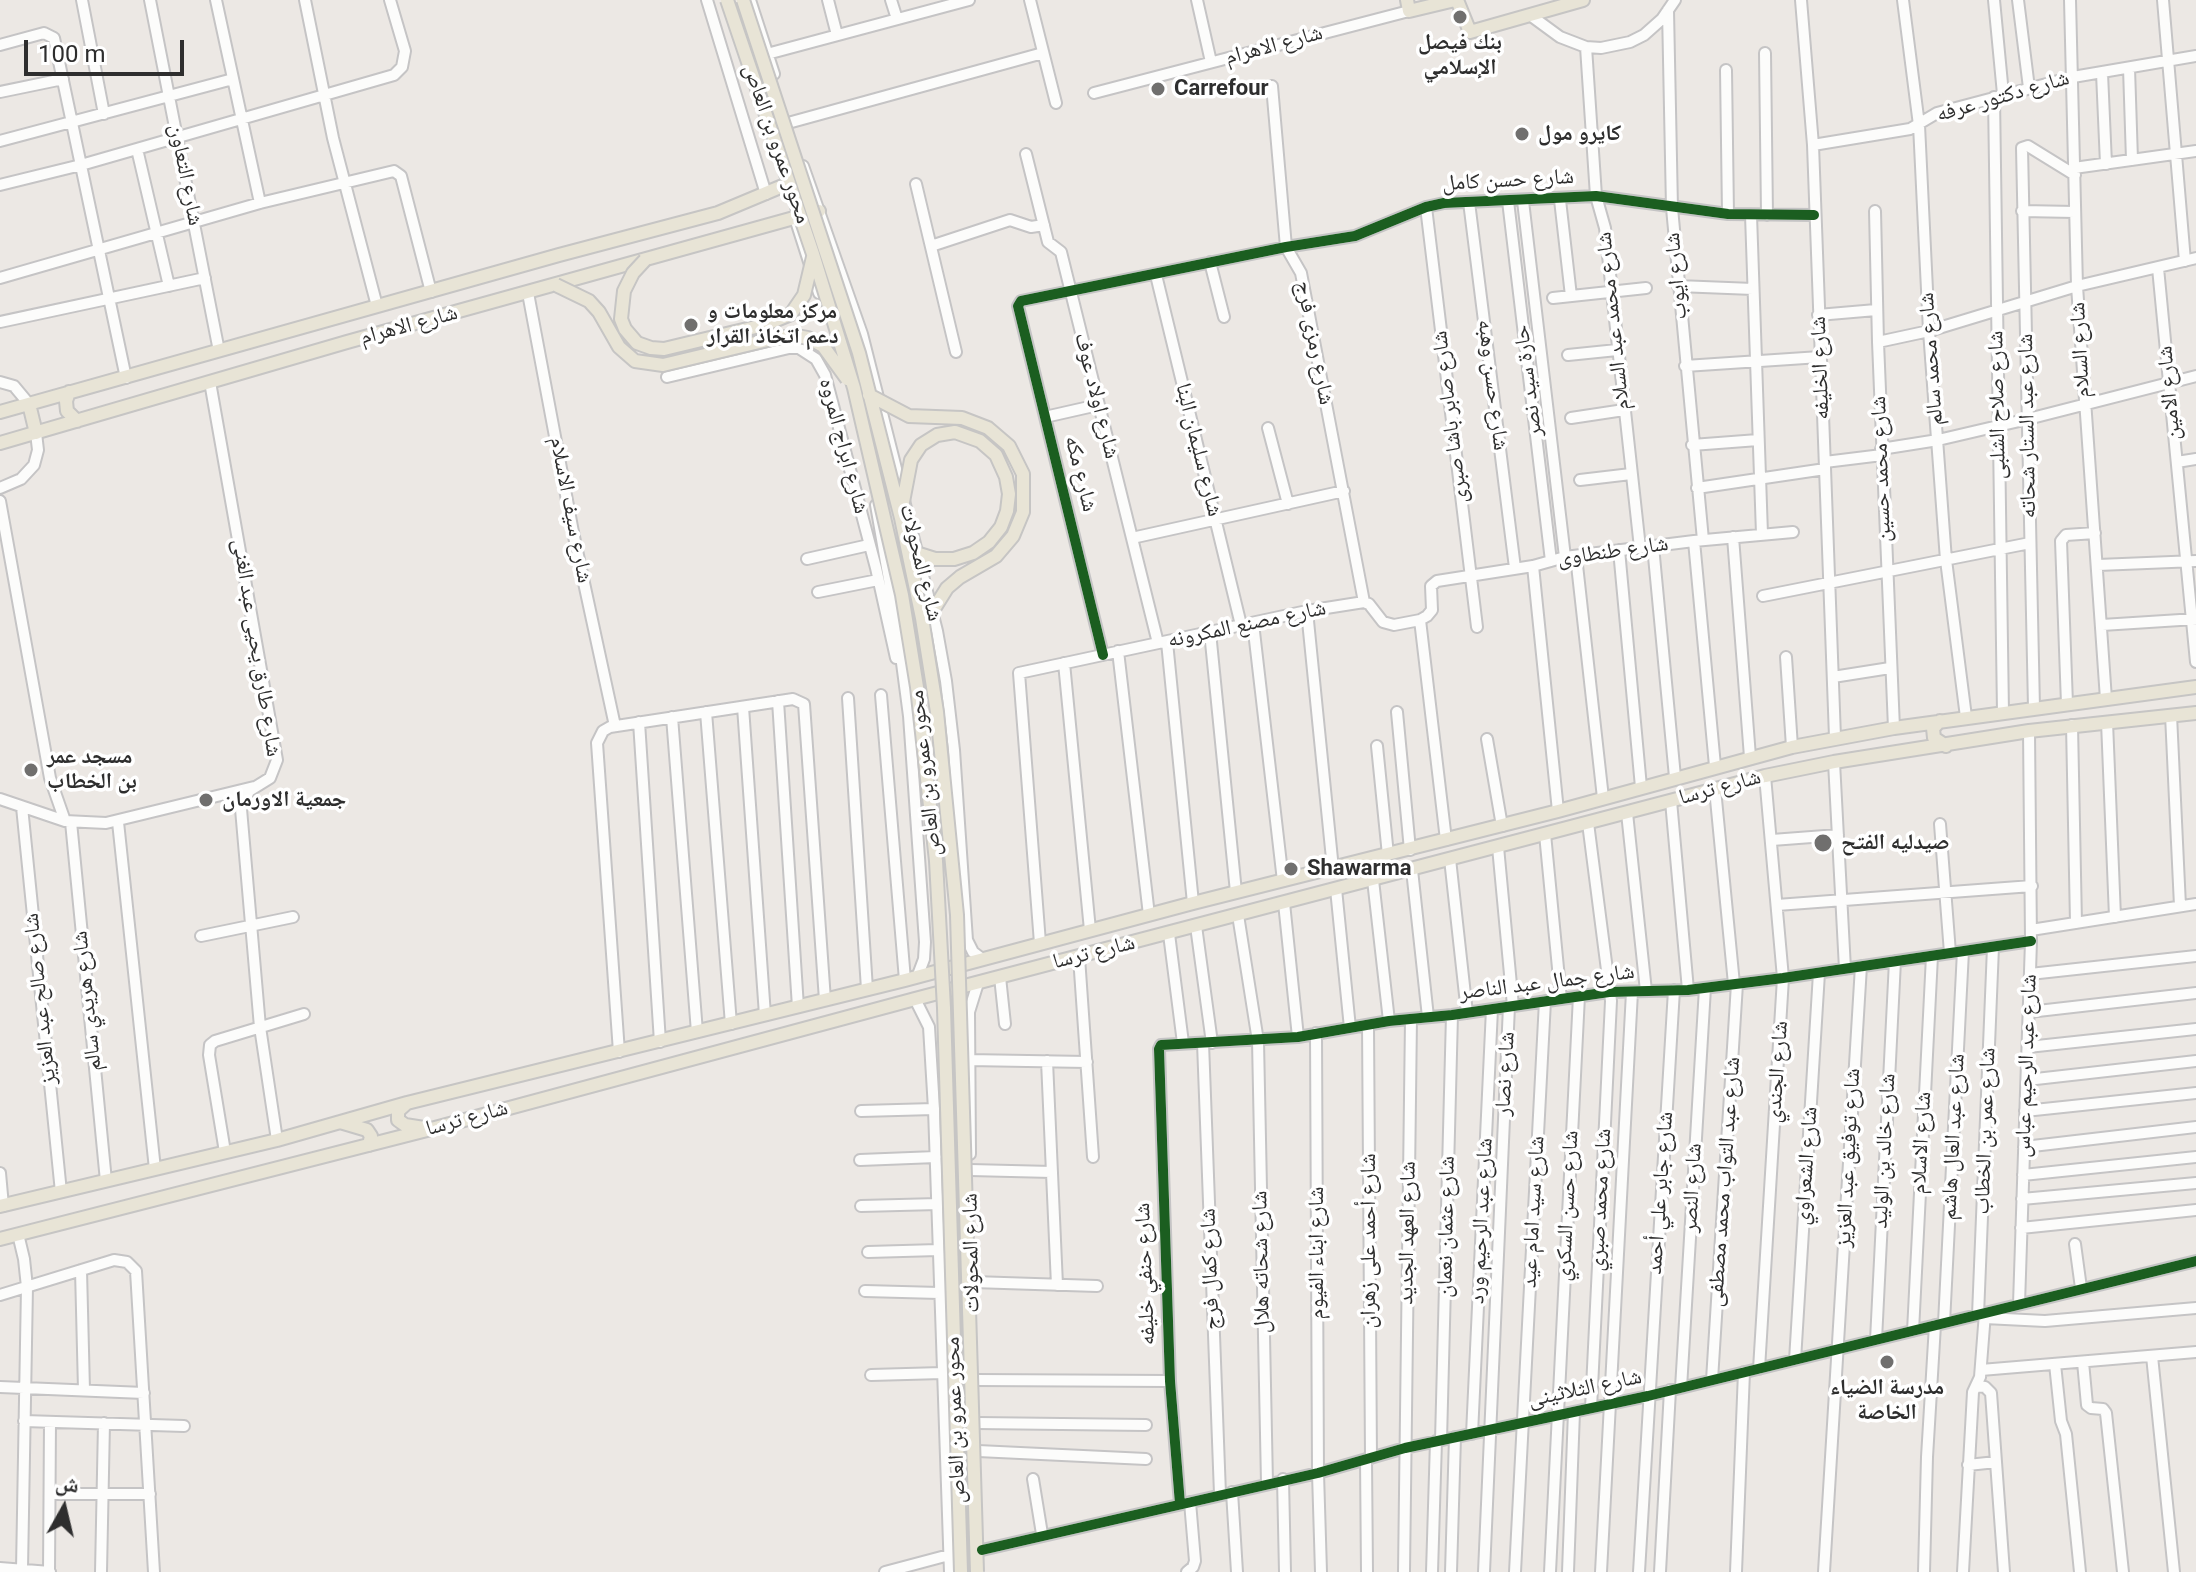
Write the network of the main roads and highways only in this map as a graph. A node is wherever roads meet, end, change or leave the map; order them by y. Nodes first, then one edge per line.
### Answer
1 (727, 0) edge
2 (743, 0) edge
3 (1456, 0) edge
4 (1583, 0) edge
5 (1408, 6) edge
6 (807, 175) road end
7 (819, 211) road end
8 (813, 254) junction
9 (645, 260) junction
10 (556, 285) junction
11 (854, 388) junction
12 (69, 392) junction
13 (869, 395) junction
14 (29, 404) junction
15 (0, 412) edge
16 (77, 421) junction
17 (36, 433) junction
18 (0, 443) edge
19 (901, 518) junction
20 (916, 553) road end
21 (932, 612) road end
22 (2196, 687) edge
23 (2196, 713) edge
24 (1940, 721) junction
25 (1855, 734) junction
26 (1946, 746) junction
27 (1863, 757) junction
28 (407, 1103) junction
29 (337, 1122) junction
30 (431, 1129) junction
31 (369, 1145) junction
32 (2, 1206) edge
33 (0, 1239) edge
34 (961, 1572) edge
35 (977, 1572) edge

1 - 8 main road, محور عمرو بن العاص, bridge
2 - 13 main road, محور عمرو بن العاص, bridge
3 - 4 main road
3 - 5 main road, شارع الاهرام
6 - 12 main road, شارع الاهرام
7 - 9 main road, شارع الاهرام
8 - 9 main road, bridge
8 - 11 main road, محور عمرو بن العاص, bridge
9 - 10 main road, شارع الاهرام
10 - 11 main road, bridge
10 - 16 main road, شارع الاهرام
11 - 34 main road, محور عمرو بن العاص, bridge
12 - 14 main road, شارع الاهرام
12 - 16 main road
13 - 19 main road, محور عمرو بن العاص, bridge
13 - 21 main road, bridge
14 - 15 main road, شارع الاهرام
14 - 17 main road
16 - 17 main road, شارع الاهرام
17 - 18 main road, شارع الاهرام
19 - 20 main road, bridge
19 - 35 main road, محور عمرو بن العاص, bridge
22 - 24 main road, شارع ترسا
23 - 26 main road, شارع ترسا
24 - 25 main road, شارع ترسا
24 - 26 main road
25 - 27 main road
25 - 28 main road, شارع ترسا
26 - 27 main road, شارع ترسا
27 - 30 main road, شارع ترسا
28 - 29 main road, شارع ترسا
28 - 30 main road
29 - 31 main road
29 - 32 main road, شارع ترسا
30 - 31 main road, شارع ترسا
31 - 33 main road, شارع ترسا

